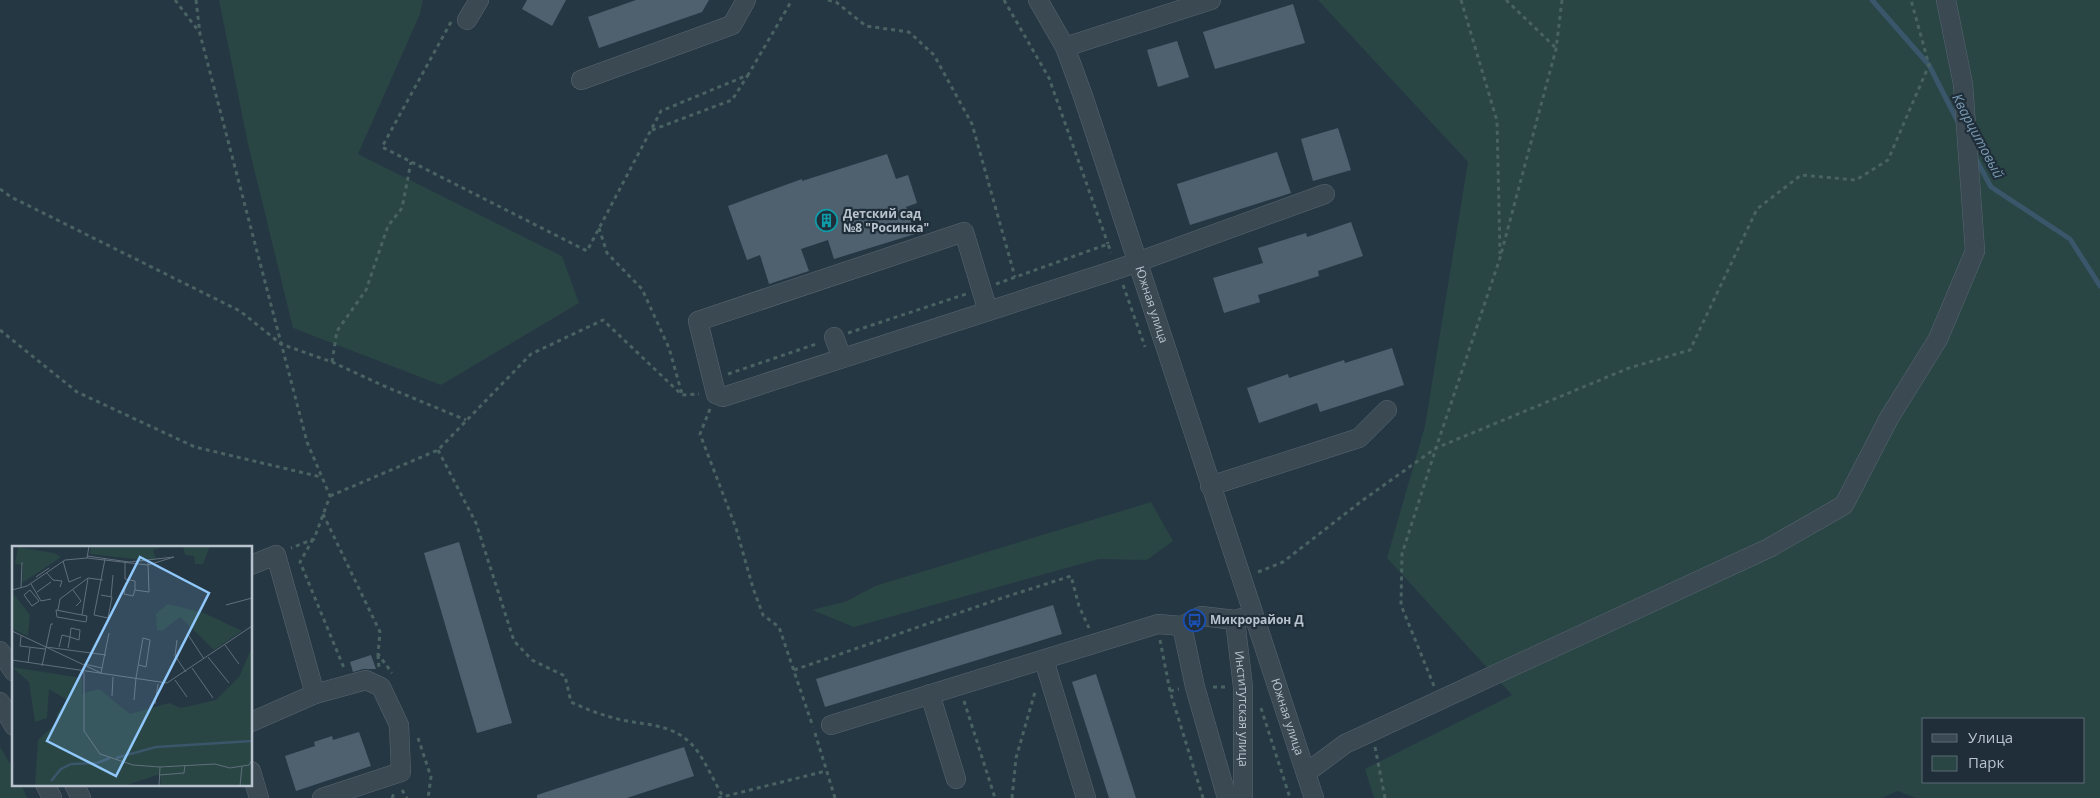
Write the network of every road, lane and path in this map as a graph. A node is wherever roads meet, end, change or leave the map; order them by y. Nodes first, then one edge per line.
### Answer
1 (175, 0) edge
2 (196, 0) edge
3 (479, 0) edge
4 (746, 0) edge
5 (792, 0) edge
6 (828, 0) edge
7 (1004, 0) edge
8 (1038, 0) edge
9 (1212, 0) edge
10 (1461, 0) edge
11 (1506, 0) edge
12 (1562, 0) edge
13 (1911, 0) edge
14 (1946, 0) edge
15 (460, 19) joint
16 (200, 34) junction
17 (1065, 47) junction
18 (1556, 49) junction
19 (748, 75) junction
20 (581, 80) dead end
21 (651, 130) junction
22 (411, 162) junction
23 (0, 189) edge
24 (1325, 194) dead end
25 (598, 228) junction
26 (1108, 244) junction
27 (1500, 258) junction
28 (1137, 263) junction
29 (1118, 269) junction
30 (1015, 277) junction
31 (981, 290) junction
32 (988, 311) junction
33 (0, 330) edge
34 (834, 337) junction
35 (281, 344) junction
36 (1147, 352) dead end
37 (842, 358) junction
38 (332, 362) junction
39 (715, 387) junction
40 (682, 395) junction
41 (1387, 410) dead end
42 (466, 420) junction
43 (1436, 448) junction
44 (438, 450) junction
45 (322, 477) junction
46 (1210, 486) junction
47 (330, 496) junction
48 (323, 514) junction
49 (314, 539) junction
50 (276, 555) junction
51 (252, 565) edge
52 (1241, 580) junction
53 (1244, 618) junction
54 (1158, 624) junction
55 (1182, 626) junction
56 (1096, 644) junction
57 (0, 651) edge
58 (1044, 660) junction
59 (12, 669) edge
60 (394, 676) dead end
61 (351, 684) junction
62 (960, 686) junction
63 (1036, 686) dead end
64 (315, 694) junction
65 (930, 694) junction
66 (1440, 700) junction
67 (6, 705) edge
68 (12, 721) edge
69 (252, 722) edge
70 (831, 725) dead end
71 (415, 730) dead end
72 (1372, 732) junction
73 (826, 771) dead end
74 (1306, 773) junction
75 (252, 774) edge
76 (956, 779) dead end
77 (46, 786) edge
78 (75, 786) edge
79 (722, 796) junction
80 (52, 798) edge
81 (81, 798) edge
82 (259, 798) edge
83 (322, 798) edge
84 (428, 798) edge
85 (718, 798) edge
86 (995, 798) edge
87 (1012, 798) edge
88 (1086, 798) edge
89 (1203, 798) edge
90 (1227, 798) edge
91 (1243, 798) edge
92 (1314, 798) edge
93 (1385, 798) edge

1 - 16 path
2 - 16 path
3 - 15 street
4 - 20 street
5 - 19 path
6 - 30 path
7 - 26 path
8 - 17 street, Южная улица
9 - 17 street
10 - 27 path
11 - 18 path
12 - 18 path
13 - 43 path
14 - 66 street
15 - 22 path
16 - 35 path
17 - 28 street, Южная улица
18 - 27 path
19 - 21 path
19 - 21 path
21 - 25 path
22 - 25 path
22 - 38 path
23 - 35 path
24 - 28 street
25 - 40 path
26 - 29 path
26 - 30 path
27 - 43 path
28 - 29 street
28 - 46 street, Южная улица
29 - 32 street
29 - 36 path
30 - 31 path
31 - 32 street
31 - 34 path
31 - 39 street
32 - 37 street
33 - 45 path
34 - 37 street
34 - 39 path
35 - 38 path
35 - 45 path
37 - 39 street
38 - 42 path
39 - 40 path
39 - 56 path
40 - 42 path
41 - 46 street
42 - 44 path
43 - 52 path
43 - 66 path
44 - 47 path
44 - 79 path
45 - 47 path
46 - 52 street, Южная улица
47 - 48 path
48 - 49 path
48 - 60 path
49 - 50 path
49 - 61 path
50 - 51 street
50 - 64 street
52 - 53 street, Южная улица
53 - 55 street
53 - 74 street, Южная улица
53 - 91 street, Институтская улица
54 - 55 street
54 - 56 street
54 - 89 path
55 - 90 street
56 - 58 street
57 - 59 street
58 - 62 street
58 - 88 street
61 - 64 street
61 - 83 street
62 - 65 street
62 - 86 path
63 - 87 path
64 - 69 street
65 - 70 street
65 - 76 street
66 - 72 street
67 - 68 street
71 - 84 path
72 - 74 street
72 - 93 path
73 - 79 path
74 - 92 street, Южная улица
75 - 82 street
77 - 80 street
78 - 81 street
79 - 85 path

